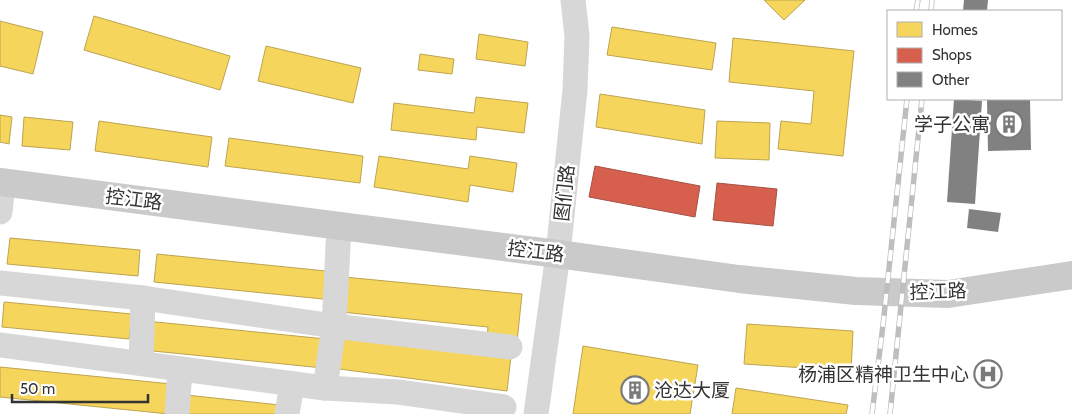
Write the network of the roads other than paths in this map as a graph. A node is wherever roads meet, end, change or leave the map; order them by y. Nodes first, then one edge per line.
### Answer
1 (573, 0) edge
2 (2, 182) edge
3 (0, 212) edge
4 (339, 226) junction
5 (558, 254) junction
6 (1072, 275) edge
7 (0, 283) edge
8 (143, 298) junction
9 (334, 326) junction
10 (0, 345) edge
11 (510, 347) dead end
12 (141, 363) junction
13 (180, 369) junction
14 (292, 384) junction
15 (325, 388) junction
16 (397, 403) edge
17 (504, 407) dead end
18 (177, 414) edge
19 (287, 414) edge
20 (536, 414) edge

1 - 5 street, 图们路
2 - 3 street
2 - 4 main road, 控江路
4 - 5 main road, 控江路
4 - 9 street
5 - 6 main road, 控江路
5 - 20 street, 图们路
7 - 8 street
8 - 9 street
8 - 12 street
9 - 11 street
9 - 15 street
10 - 12 street
12 - 13 street
13 - 14 street
13 - 18 street
14 - 15 street
14 - 19 street
15 - 16 street
16 - 17 street

